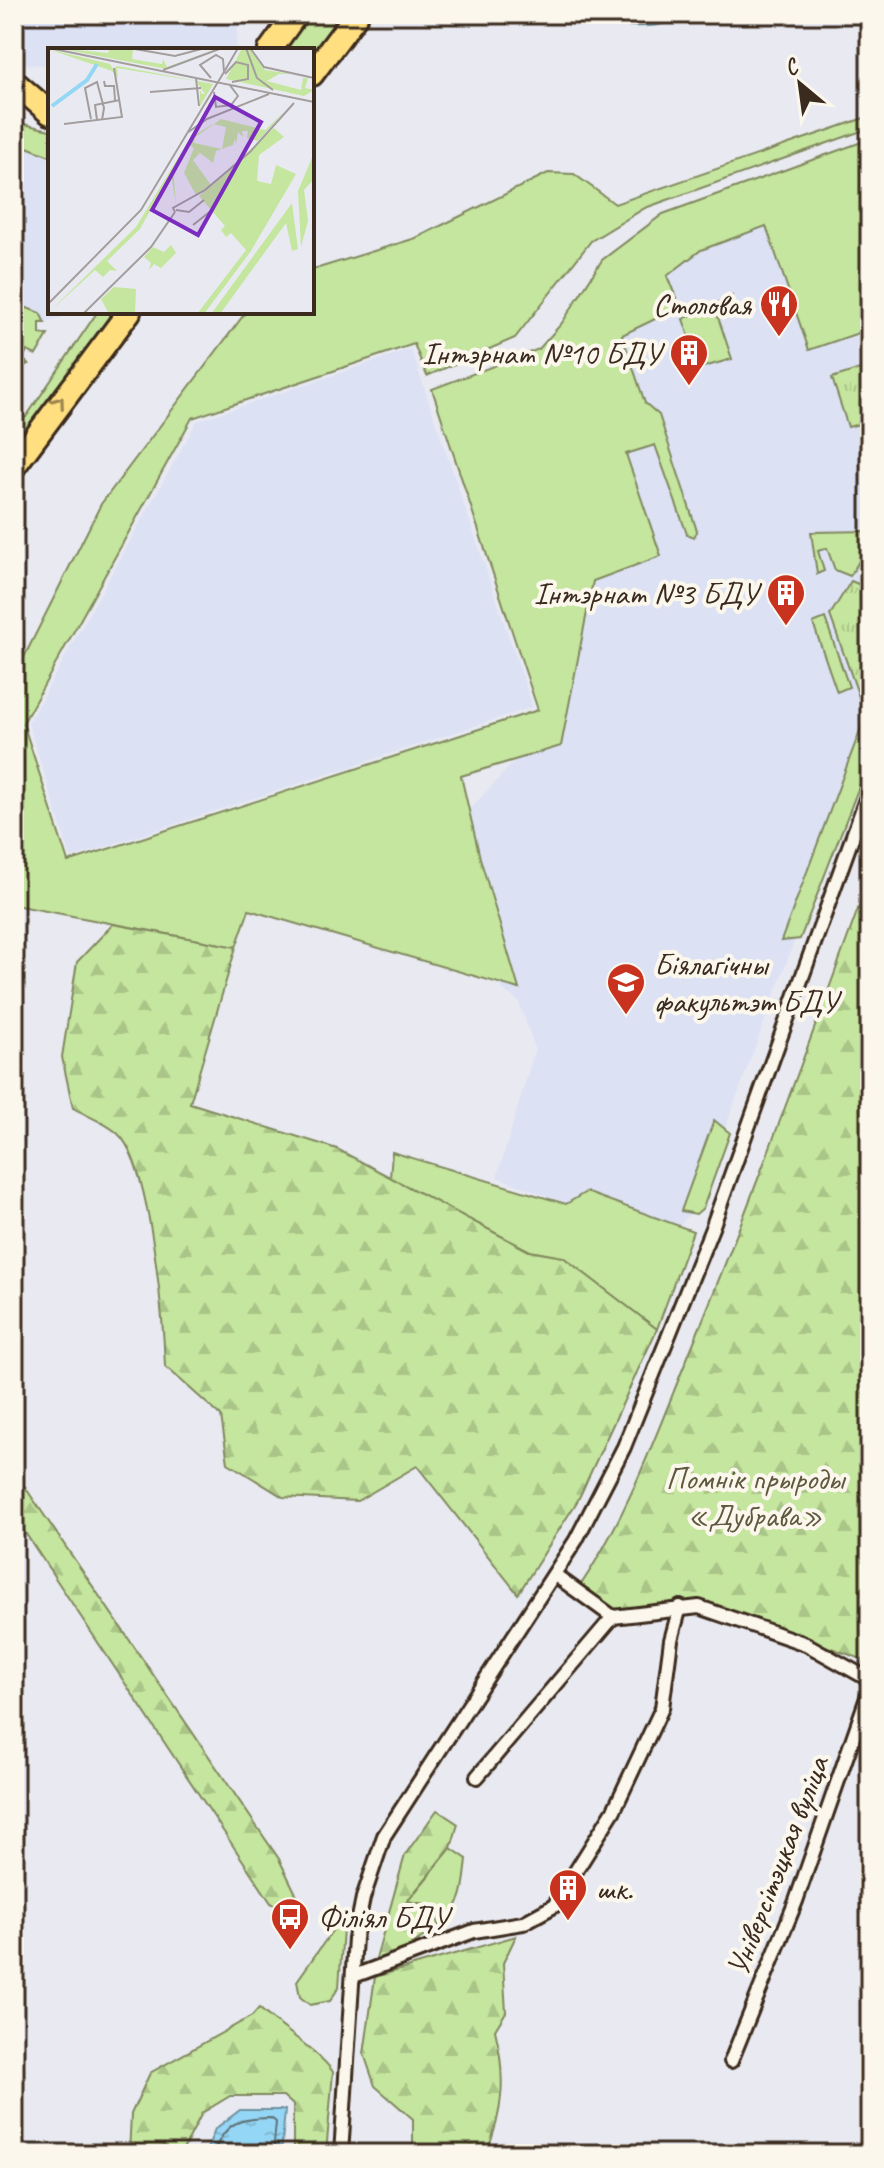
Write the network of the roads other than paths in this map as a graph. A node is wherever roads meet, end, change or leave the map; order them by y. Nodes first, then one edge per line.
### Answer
1 (296, 14) edge
2 (357, 14) edge
3 (271, 48) edge
4 (314, 71) edge
5 (14, 82) edge
6 (48, 111) edge
7 (128, 314) edge
8 (14, 466) edge
9 (870, 788) edge
10 (555, 1575) junction
11 (680, 1607) junction
12 (613, 1617) junction
13 (870, 1680) edge
14 (870, 1689) edge
15 (477, 1777) dead end
16 (354, 1976) junction
17 (731, 2061) dead end
18 (341, 2154) edge

1 - 3 highway
2 - 4 highway
5 - 6 highway
8 -> 7 highway
9 - 10 street
10 - 12 street
10 - 16 street
11 - 12 street
11 - 13 street
11 - 16 street
12 - 15 street
14 - 17 street, Універсітэцкая вуліца
16 - 18 street

